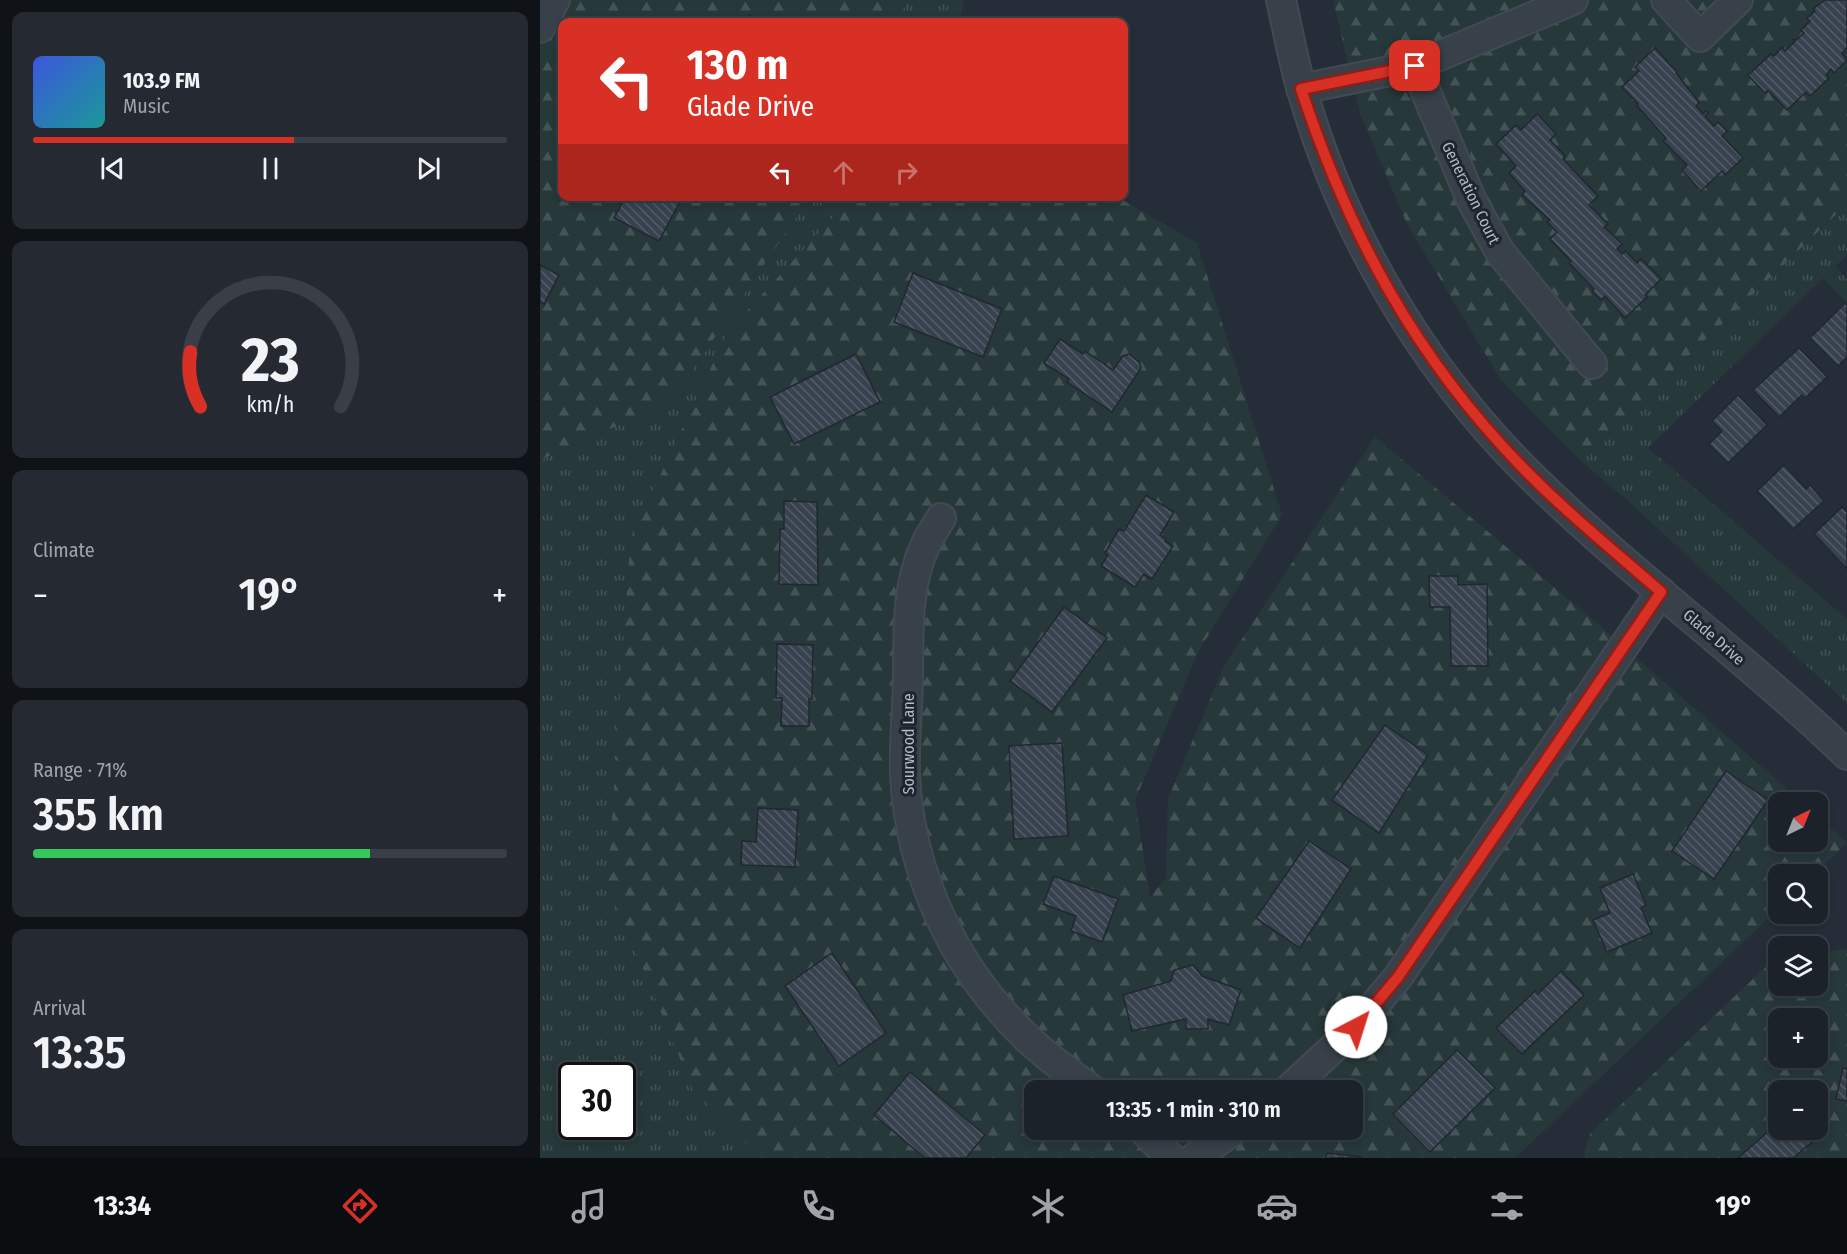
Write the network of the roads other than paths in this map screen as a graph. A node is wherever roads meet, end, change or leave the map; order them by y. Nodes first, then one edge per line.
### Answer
1 (555, 0) edge
2 (1281, 0) edge
3 (1573, 0) edge
4 (1666, 0) edge
5 (1738, 0) edge
6 (540, 28) edge
7 (1415, 66) junction
8 (1301, 89) junction
9 (1592, 364) dead end
10 (941, 519) dead end
11 (1661, 592) junction
12 (1847, 755) edge
13 (1079, 1080) edge
14 (1299, 1080) edge
15 (1153, 1140) edge
16 (1220, 1140) edge
17 (1171, 1158) edge
18 (1194, 1158) edge

1 - 6 street
2 - 8 street, Glade Drive
3 - 7 street
4 - 5 street
7 - 8 street
7 - 9 street, Generation Court
8 - 11 street, Glade Drive
10 - 13 street, Sourwood Lane
11 - 12 street, Glade Drive
11 - 14 street
15 - 17 street
16 - 18 street

